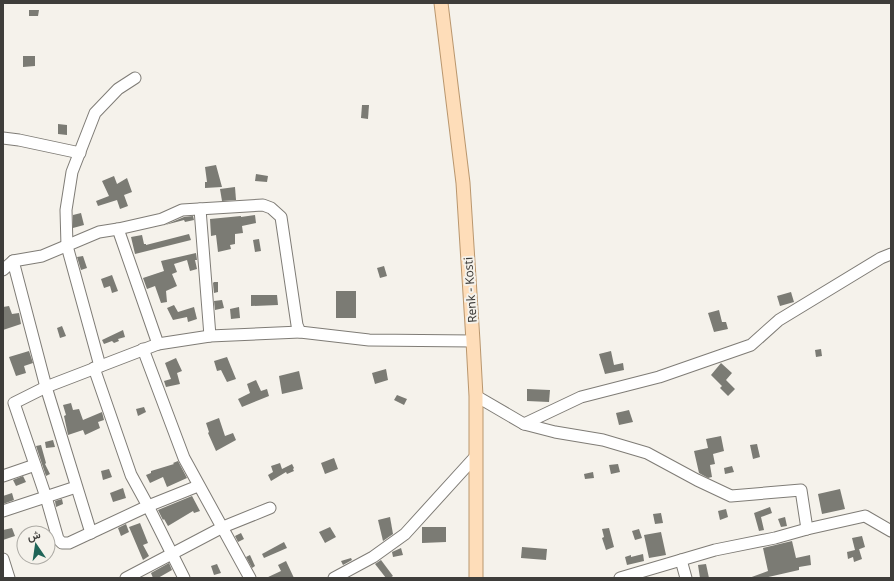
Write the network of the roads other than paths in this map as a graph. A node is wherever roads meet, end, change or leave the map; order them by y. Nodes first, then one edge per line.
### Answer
1 (441, 3) edge
2 (135, 78) dead end
3 (3, 138) edge
4 (80, 153) junction
5 (200, 209) junction
6 (118, 229) junction
7 (67, 246) junction
8 (891, 254) edge
9 (14, 261) junction
10 (3, 270) edge
11 (300, 332) junction
12 (210, 336) junction
13 (473, 341) junction
14 (158, 344) junction
15 (143, 349) junction
16 (97, 367) junction
17 (46, 387) junction
18 (476, 396) junction
19 (524, 424) junction
20 (475, 456) junction
21 (35, 465) junction
22 (3, 476) edge
23 (198, 486) junction
24 (76, 487) junction
25 (46, 497) junction
26 (148, 506) junction
27 (270, 508) dead end
28 (3, 511) edge
29 (223, 527) junction
30 (807, 529) junction
31 (891, 531) edge
32 (91, 533) junction
33 (173, 554) junction
34 (3, 559) edge
35 (681, 560) junction
36 (9, 578) edge
37 (126, 578) edge
38 (184, 578) edge
39 (250, 578) edge
40 (334, 578) edge
41 (476, 578) edge
42 (620, 578) edge
43 (686, 578) edge

1 - 13 main road, Renk - Kosti
2 - 4 street
3 - 4 street
4 - 7 street
5 - 6 street
5 - 11 street
5 - 12 street
6 - 7 street
6 - 14 street
7 - 9 street
7 - 16 street
8 - 19 street
9 - 10 street
9 - 17 street
11 - 12 street
11 - 13 street
12 - 14 street
13 - 18 main road, Renk - Kosti
14 - 15 street
15 - 16 street
15 - 23 street
16 - 17 street
16 - 26 street
17 - 21 street
17 - 24 street
18 - 19 street
18 - 20 main road, Renk - Kosti
19 - 30 street
20 - 40 street
20 - 41 main road, Renk - Kosti
21 - 22 street
21 - 25 street
23 - 26 street
23 - 29 street
24 - 25 street
24 - 32 street
25 - 28 street
25 - 32 street
26 - 32 street
26 - 33 street
27 - 29 street
29 - 33 street
29 - 39 street
30 - 31 street
30 - 35 street
33 - 37 street
33 - 38 street
34 - 36 street
35 - 42 street
35 - 43 street

